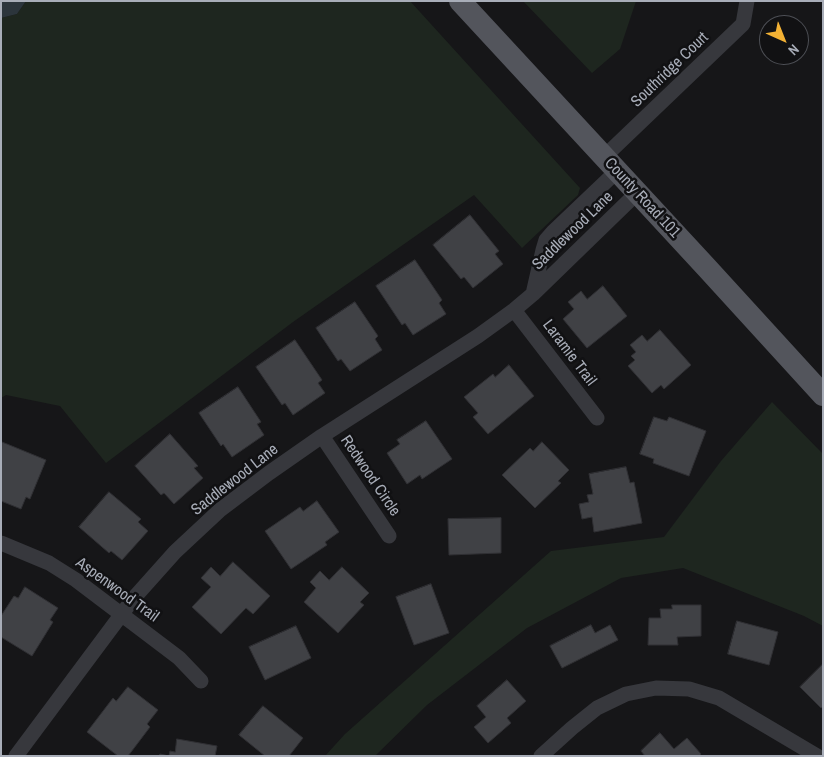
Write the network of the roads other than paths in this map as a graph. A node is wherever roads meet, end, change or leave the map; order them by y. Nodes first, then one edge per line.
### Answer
1 (460, 1) edge
2 (747, 1) edge
3 (610, 164) junction
4 (637, 192) junction
5 (532, 294) junction
6 (514, 310) junction
7 (823, 395) edge
8 (597, 418) dead end
9 (322, 436) junction
10 (389, 536) dead end
11 (1, 543) edge
12 (122, 614) junction
13 (202, 681) dead end
14 (16, 756) edge
15 (541, 756) edge
16 (818, 756) edge

1 - 3 main road, County Road 101
2 - 3 street, Southridge Court
3 - 4 main road, County Road 101
3 - 5 street, Saddlewood Lane
4 - 5 street, Saddlewood Lane
4 - 7 main road, County Road 101
5 - 6 street, Saddlewood Lane
6 - 8 street, Laramie Trail
6 - 9 street, Saddlewood Lane
9 - 10 street, Redwood Circle
9 - 12 street, Saddlewood Lane
11 - 12 street, Aspenwood Trail
12 - 13 street, Aspenwood Trail
12 - 14 street, Saddlewood Lane
15 - 16 street

